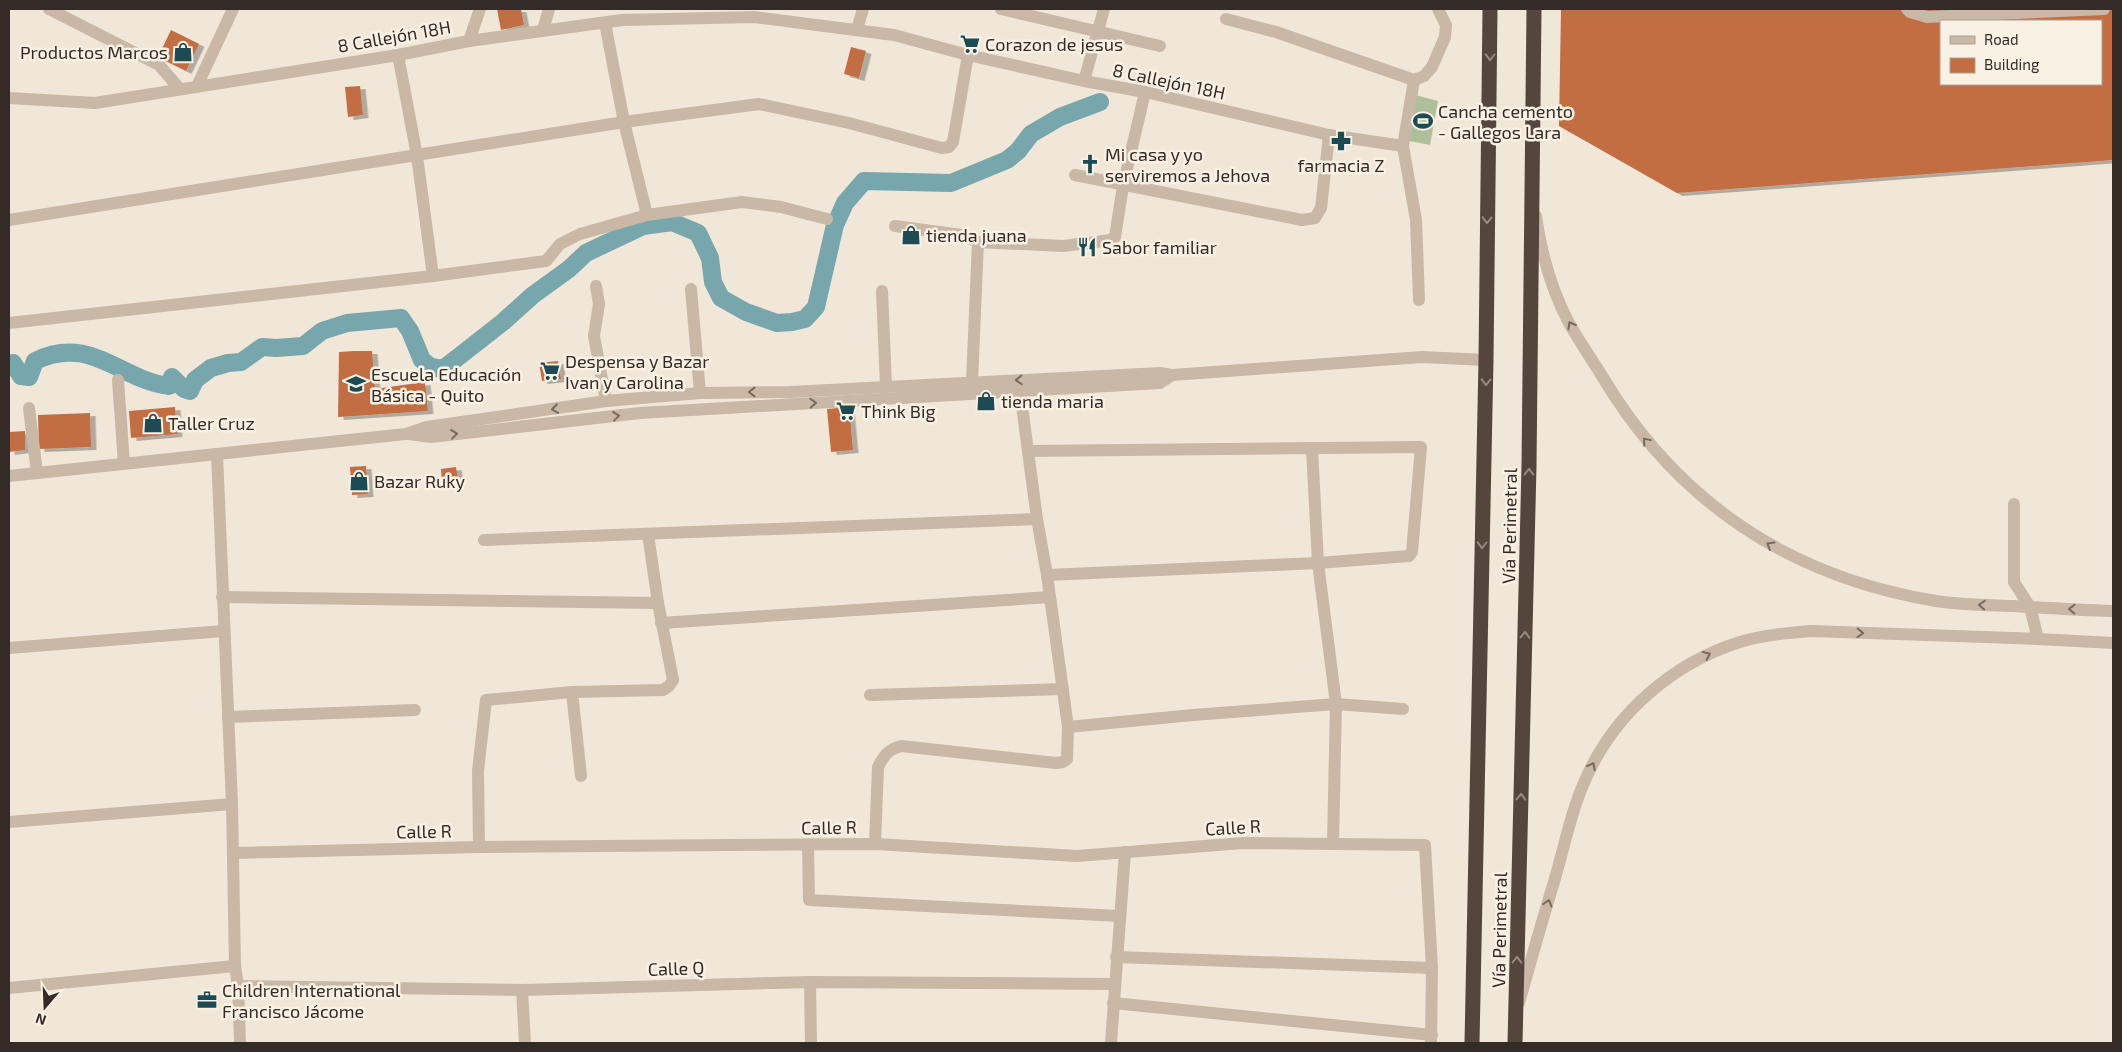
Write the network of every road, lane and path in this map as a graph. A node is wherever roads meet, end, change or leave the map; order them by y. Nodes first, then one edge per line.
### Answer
1 (49, 9) edge
2 (233, 9) edge
3 (549, 9) edge
4 (863, 9) edge
5 (1002, 9) edge
6 (1104, 9) edge
7 (1438, 9) edge
8 (1490, 9) edge
9 (1534, 9) edge
10 (1907, 9) edge
11 (2104, 9) edge
12 (477, 10) edge
13 (625, 14) edge
14 (1226, 19) dead end
15 (605, 23) junction
16 (857, 29) junction
17 (543, 30) junction
18 (1097, 32) junction
19 (469, 40) junction
20 (1160, 46) dead end
21 (398, 55) junction
22 (968, 55) junction
23 (1414, 80) junction
24 (1084, 81) junction
25 (197, 86) junction
26 (178, 88) junction
27 (1145, 92) junction
28 (9, 98) edge
29 (624, 122) junction
30 (1329, 135) junction
31 (1403, 146) junction
32 (417, 156) junction
33 (1531, 172) junction
34 (1075, 175) dead end
35 (1123, 186) junction
36 (648, 215) junction
37 (827, 219) dead end
38 (9, 220) edge
39 (894, 226) dead end
40 (978, 242) junction
41 (433, 276) junction
42 (596, 286) dead end
43 (691, 289) dead end
44 (882, 290) dead end
45 (1419, 300) dead end
46 (9, 323) edge
47 (1486, 360) junction
48 (1172, 375) junction
49 (118, 380) dead end
50 (972, 382) junction
51 (886, 386) junction
52 (1020, 391) junction
53 (700, 393) junction
54 (790, 398) junction
55 (606, 402) junction
56 (29, 408) dead end
57 (406, 434) junction
58 (1312, 448) junction
59 (1028, 451) junction
60 (217, 454) junction
61 (124, 464) junction
62 (37, 473) junction
63 (9, 476) edge
64 (2014, 504) dead end
65 (1037, 519) junction
66 (648, 534) junction
67 (484, 540) dead end
68 (1318, 564) junction
69 (1047, 575) junction
70 (222, 597) junction
71 (1050, 597) junction
72 (658, 603) junction
73 (2030, 607) junction
74 (2113, 611) edge
75 (661, 623) junction
76 (223, 631) junction
77 (2038, 639) junction
78 (2113, 643) edge
79 (9, 648) edge
80 (1063, 689) junction
81 (572, 692) junction
82 (870, 694) dead end
83 (1336, 704) junction
84 (1403, 709) dead end
85 (415, 710) dead end
86 (228, 717) junction
87 (1068, 727) junction
88 (581, 776) dead end
89 (232, 804) junction
90 (9, 822) edge
91 (1333, 843) junction
92 (875, 844) junction
93 (808, 845) junction
94 (479, 847) junction
95 (1125, 852) junction
96 (233, 853) junction
97 (1119, 916) junction
98 (1116, 957) junction
99 (235, 966) junction
100 (1432, 968) junction
101 (810, 982) junction
102 (1115, 984) junction
103 (238, 986) junction
104 (9, 988) edge
105 (522, 990) junction
106 (1114, 1003) junction
107 (1515, 1017) junction
108 (1431, 1039) edge
109 (240, 1043) edge
110 (525, 1043) edge
111 (811, 1043) edge
112 (1111, 1043) edge
113 (1472, 1043) edge
114 (1515, 1043) edge

1 - 26 street
2 - 25 street
3 - 17 street
4 - 16 street
5 - 18 street
6 - 18 street
7 - 23 street
8 -> 47 highway, Vía Perimetral
9 - 33 highway, Vía Perimetral
10 - 11 street
12 - 19 street
13 - 15 street, 8 Callejón 18H
13 - 16 street, 8 Callejón 18H
14 - 23 street
15 - 17 street, 8 Callejón 18H
15 - 29 street
16 - 22 street, 8 Callejón 18H
17 - 19 street, 8 Callejón 18H
18 - 20 street
18 - 24 street
19 - 21 street, 8 Callejón 18H
21 - 25 street, 8 Callejón 18H
21 - 32 street
22 - 24 street, 8 Callejón 18H
22 - 29 street
23 - 31 street
24 - 27 street, 8 Callejón 18H
25 - 26 street, 8 Callejón 18H
26 - 28 street, 8 Callejón 18H
27 - 30 street, 8 Callejón 18H
27 - 35 street
29 - 32 street
29 - 36 street
30 - 31 street, 8 Callejón 18H
30 - 35 street
31 - 45 street
32 - 38 street
32 - 41 street
73 -> 33 street
107 -> 33 highway, Vía Perimetral
34 - 35 street
35 - 40 street
36 - 37 street
36 - 41 street
39 - 40 street
40 - 50 street
41 - 46 street
42 - 55 street
43 - 53 street
44 - 51 street
47 - 48 street
47 -> 113 highway, Vía Perimetral
48 -> 50 street
48 - 52 street
49 - 61 street
50 - 51 street
51 - 54 street
54 -> 52 street
52 - 59 street
54 -> 53 street
53 - 55 street
57 -> 54 street
55 -> 57 street
56 - 62 street
57 - 60 street
58 - 59 street
58 - 68 street
58 - 68 street
59 - 65 street
60 - 61 street
60 - 70 street
61 - 62 street
62 - 63 street
64 - 73 street
65 - 66 street
65 - 69 street
66 - 67 street
66 - 72 street
68 - 69 street
68 - 83 street
69 - 71 street
70 - 72 street
70 - 76 street
71 - 75 street
71 - 80 street
72 - 75 street
74 -> 73 street
73 - 77 street
75 - 81 street
76 - 79 street
76 - 86 street
77 - 78 street
107 -> 77 street
80 - 82 street
80 - 87 street
81 - 88 street
81 - 94 street
83 - 84 street
83 - 87 street
83 - 91 street
85 - 86 street
86 - 89 street
87 - 92 street
89 - 90 street
89 - 96 street
91 - 95 street, Calle R
91 - 100 street, Calle R
92 - 93 street, Calle R
92 - 95 street, Calle R
93 - 94 street, Calle R
93 - 97 street
94 - 96 street, Calle R
95 - 97 street
96 - 99 street
97 - 98 street
98 - 100 street
98 - 102 street
99 - 103 street
99 - 104 street
100 - 108 street
101 - 102 street, Calle Q
101 - 105 street, Calle Q
101 - 111 street
102 - 106 street
103 - 105 street, Calle Q
103 - 109 street
105 - 110 street
106 - 108 street
106 - 112 street
107 - 114 highway, Vía Perimetral

